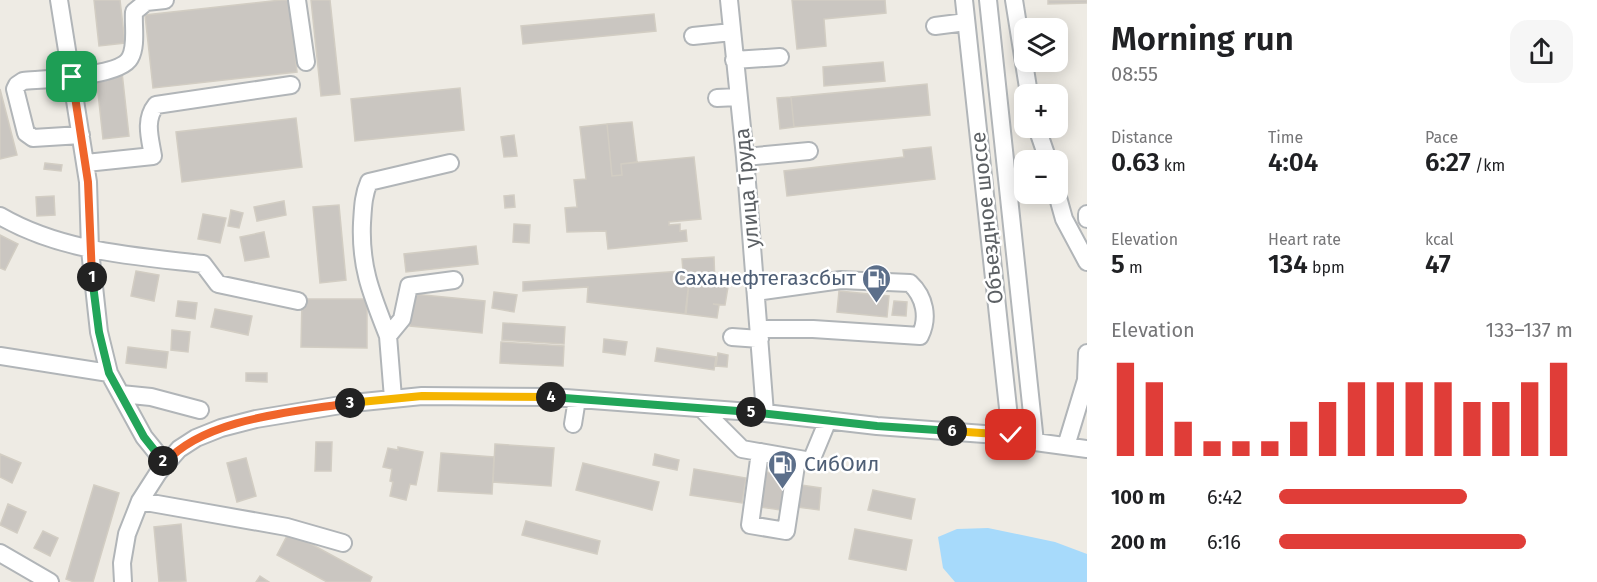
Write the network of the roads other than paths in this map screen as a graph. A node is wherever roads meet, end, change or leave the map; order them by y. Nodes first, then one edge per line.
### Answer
1 (59, 0) edge
2 (165, 0) edge
3 (297, 0) edge
4 (729, 0) edge
5 (964, 0) edge
6 (988, 0) edge
7 (1014, 0) edge
8 (966, 22) junction
9 (935, 26) dead end
10 (732, 32) junction
11 (693, 36) dead end
12 (780, 57) dead end
13 (734, 60) junction
14 (306, 62) dead end
15 (72, 77) junction
16 (1027, 84) edge
17 (291, 85) dead end
18 (738, 96) junction
19 (717, 98) dead end
20 (81, 135) junction
21 (809, 151) dead end
22 (745, 157) junction
23 (86, 163) junction
24 (450, 163) dead end
25 (1060, 204) edge
26 (1087, 214) edge
27 (0, 216) edge
28 (1087, 219) edge
29 (90, 250) junction
30 (1087, 262) edge
31 (454, 280) dead end
32 (756, 292) junction
33 (298, 301) dead end
34 (759, 334) junction
35 (388, 336) junction
36 (732, 337) dead end
37 (1087, 353) edge
38 (0, 356) edge
39 (109, 373) junction
40 (121, 394) junction
41 (393, 398) junction
42 (577, 399) junction
43 (702, 409) junction
44 (200, 410) dead end
45 (765, 413) junction
46 (828, 420) junction
47 (573, 424) dead end
48 (1011, 435) junction
49 (1035, 442) junction
50 (1066, 446) junction
51 (1087, 449) edge
52 (760, 452) junction
53 (797, 459) junction
54 (165, 463) junction
55 (140, 501) junction
56 (343, 543) dead end
57 (0, 554) edge
58 (50, 582) edge
59 (123, 582) edge

1 - 15 street
2 - 15 street
3 - 14 street
4 - 10 street, улица Труда
5 - 8 street, Объездное шоссе
6 - 49 street, Объездное шоссе
7 - 16 street
8 - 9 street
8 - 48 street, Объездное шоссе
10 - 11 street
10 - 13 street, улица Труда
12 - 13 street
13 - 18 street, улица Труда
15 - 20 street
15 - 20 street
17 - 23 street
18 - 19 street
18 - 22 street, улица Труда
20 - 23 street
21 - 22 street
22 - 32 street, улица Труда
23 - 29 street
24 - 35 street
25 - 30 street
26 - 28 street
27 - 29 street
29 - 33 street
29 - 39 street
31 - 35 street
32 - 34 street, улица Труда
32 - 34 street
34 - 36 street
34 - 45 street, улица Труда
35 - 41 street
37 - 50 street
38 - 39 street
39 - 40 street
40 - 44 street
40 - 54 street
41 - 42 street
41 - 54 street
42 - 43 street
42 - 47 street
43 - 45 street
43 - 52 street
45 - 46 street
46 - 48 street
46 - 53 street
48 - 49 street
49 - 50 street
50 - 51 street
52 - 53 street
52 - 53 street
54 - 55 street
55 - 56 street
55 - 59 street
57 - 58 street

